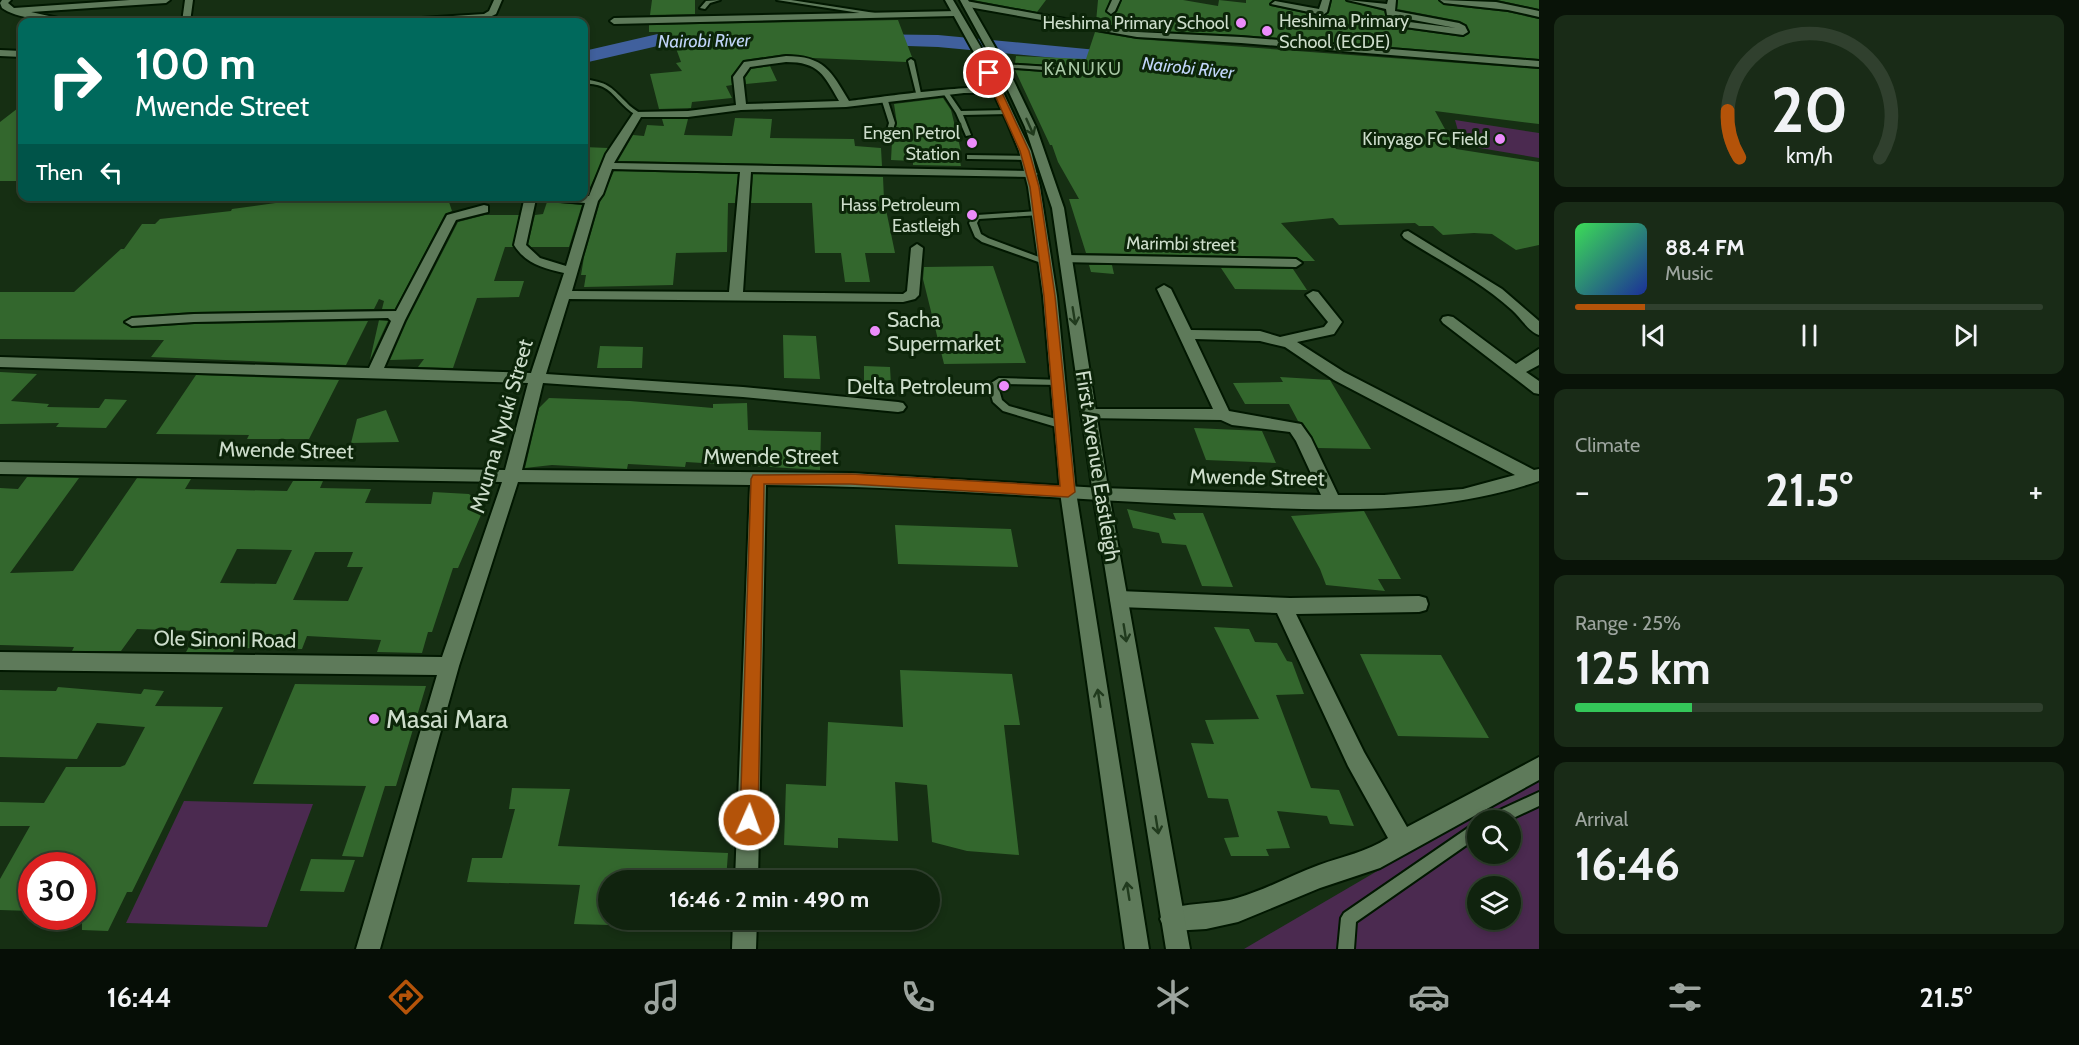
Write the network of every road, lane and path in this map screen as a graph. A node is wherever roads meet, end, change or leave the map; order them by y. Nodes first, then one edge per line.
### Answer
1 (7, 0) edge
2 (166, 0) edge
3 (189, 0) edge
4 (498, 0) edge
5 (717, 0) edge
6 (780, 0) edge
7 (949, 0) edge
8 (1116, 0) edge
9 (1303, 0) edge
10 (1351, 0) edge
11 (1444, 0) edge
12 (1482, 0) edge
13 (965, 2) edge
14 (1326, 2) edge
15 (1495, 2) edge
16 (1391, 3) edge
17 (1275, 4) dead end
18 (1506, 8) junction
19 (703, 9) dead end
20 (13, 11) junction
21 (1111, 11) dead end
22 (956, 13) junction
23 (1539, 14) edge
24 (889, 15) junction
25 (45, 18) edge
26 (187, 18) edge
27 (474, 18) edge
28 (614, 21) dead end
29 (1386, 22) dead end
30 (0, 53) edge
31 (18, 54) edge
32 (993, 59) junction
33 (911, 61) dead end
34 (1539, 64) edge
35 (1083, 71) dead end
36 (588, 82) edge
37 (998, 90) junction
38 (946, 93) junction
39 (920, 97) junction
40 (885, 101) junction
41 (846, 104) junction
42 (741, 107) junction
43 (1008, 112) junction
44 (959, 113) junction
45 (638, 114) junction
46 (968, 135) dead end
47 (887, 140) dead end
48 (969, 157) dead end
49 (1027, 158) junction
50 (607, 166) junction
51 (746, 168) junction
52 (1032, 174) junction
53 (588, 200) edge
54 (592, 200) junction
55 (530, 201) edge
56 (484, 209) dead end
57 (1038, 213) junction
58 (1408, 235) dead end
59 (917, 248) dead end
60 (1066, 260) junction
61 (1044, 262) junction
62 (1296, 264) dead end
63 (570, 272) junction
64 (1164, 289) dead end
65 (564, 295) junction
66 (736, 295) junction
67 (1313, 295) dead end
68 (398, 320) junction
69 (1448, 320) dead end
70 (132, 322) dead end
71 (1539, 330) edge
72 (1186, 334) junction
73 (1281, 341) junction
74 (1539, 354) edge
75 (0, 362) edge
76 (1516, 371) junction
77 (375, 372) junction
78 (537, 378) junction
79 (1059, 382) junction
80 (1539, 389) edge
81 (898, 407) dead end
82 (1089, 414) junction
83 (1223, 415) junction
84 (1062, 425) junction
85 (0, 468) edge
86 (512, 476) junction
87 (1536, 476) edge
88 (758, 479) junction
89 (1068, 492) junction
90 (1101, 494) junction
91 (1333, 501) junction
92 (1119, 599) junction
93 (1419, 604) dead end
94 (1290, 606) junction
95 (0, 661) edge
96 (449, 666) junction
97 (1539, 768) edge
98 (1539, 799) edge
99 (1515, 810) edge
100 (1467, 836) edge
101 (1402, 842) junction
102 (747, 870) edge
103 (1172, 919) junction
104 (745, 930) edge
105 (368, 949) edge
106 (744, 949) edge
107 (1137, 949) edge
108 (1178, 949) edge
109 (1346, 949) edge

1 - 20 street
2 - 20 street
3 - 26 street
4 - 27 street
5 - 19 lane
6 - 24 lane
7 - 22 street, First Avenue Eastleigh
8 - 21 street
9 - 14 street
10 - 16 street
11 - 18 street
12 - 15 street
13 - 32 street, First Avenue Eastleigh
13 - 34 street
14 - 17 street
15 - 18 street
16 - 29 street
18 - 23 street
20 - 25 street
22 - 24 street
22 - 32 street, First Avenue Eastleigh
24 - 28 street
30 - 31 street
32 - 35 lane
32 - 37 street, First Avenue Eastleigh
32 -> 60 street, First Avenue Eastleigh
33 - 39 lane
36 - 45 lane
37 - 38 street
37 - 43 street, First Avenue Eastleigh
38 - 39 street
38 - 44 lane
39 - 40 street
40 - 41 street
40 - 47 lane
41 - 42 street
41 - 42 street
42 - 45 street
43 - 44 lane
43 - 49 street, First Avenue Eastleigh
44 - 46 lane
45 - 50 street, Mvuma Nyuki Street
48 - 49 lane
49 - 52 street, First Avenue Eastleigh
50 - 51 street
50 - 54 street, Mvuma Nyuki Street
51 - 52 street
51 - 66 street
52 - 57 street, First Avenue Eastleigh
53 - 54 street
54 - 63 street, Mvuma Nyuki Street
55 - 63 street
56 - 68 street
57 - 61 street, First Avenue Eastleigh
57 - 61 lane
58 - 71 street
59 - 66 street
60 - 62 street, Marimbi street
60 -> 82 street, First Avenue Eastleigh
61 - 79 street, First Avenue Eastleigh
63 - 65 street, Mvuma Nyuki Street
64 - 72 street
65 - 66 street
65 - 78 street, Mvuma Nyuki Street
67 - 73 street
68 - 70 street
68 - 77 street
69 - 76 street
72 - 73 street
72 - 83 street
73 - 87 street
74 - 76 street
75 - 77 street
76 - 80 street
77 - 78 street
78 - 81 street
78 - 86 street, Mvuma Nyuki Street
79 - 84 street, First Avenue Eastleigh
79 - 84 lane
82 - 83 street
82 - 90 street, First Avenue Eastleigh
83 - 91 street
84 - 89 street, First Avenue Eastleigh
85 - 86 street, Mwende Street
86 - 88 street, Mwende Street
86 - 96 street, Mvuma Nyuki Street
87 - 91 street, Mwende Street
88 - 89 street, Mwende Street
88 - 102 street
89 - 90 street, Mwende Street
107 -> 89 street, First Avenue Eastleigh
90 - 91 street, Mwende Street
90 - 92 street, First Avenue Eastleigh
92 - 94 street
92 -> 103 street, First Avenue Eastleigh
93 - 94 street
94 - 101 street
95 - 96 street, Ole Sinoni Road
96 - 105 street, Mvuma Nyuki Street
97 - 101 street
98 - 99 lane
100 - 109 lane
101 - 103 street
103 - 108 street, First Avenue Eastleigh
104 - 106 street

